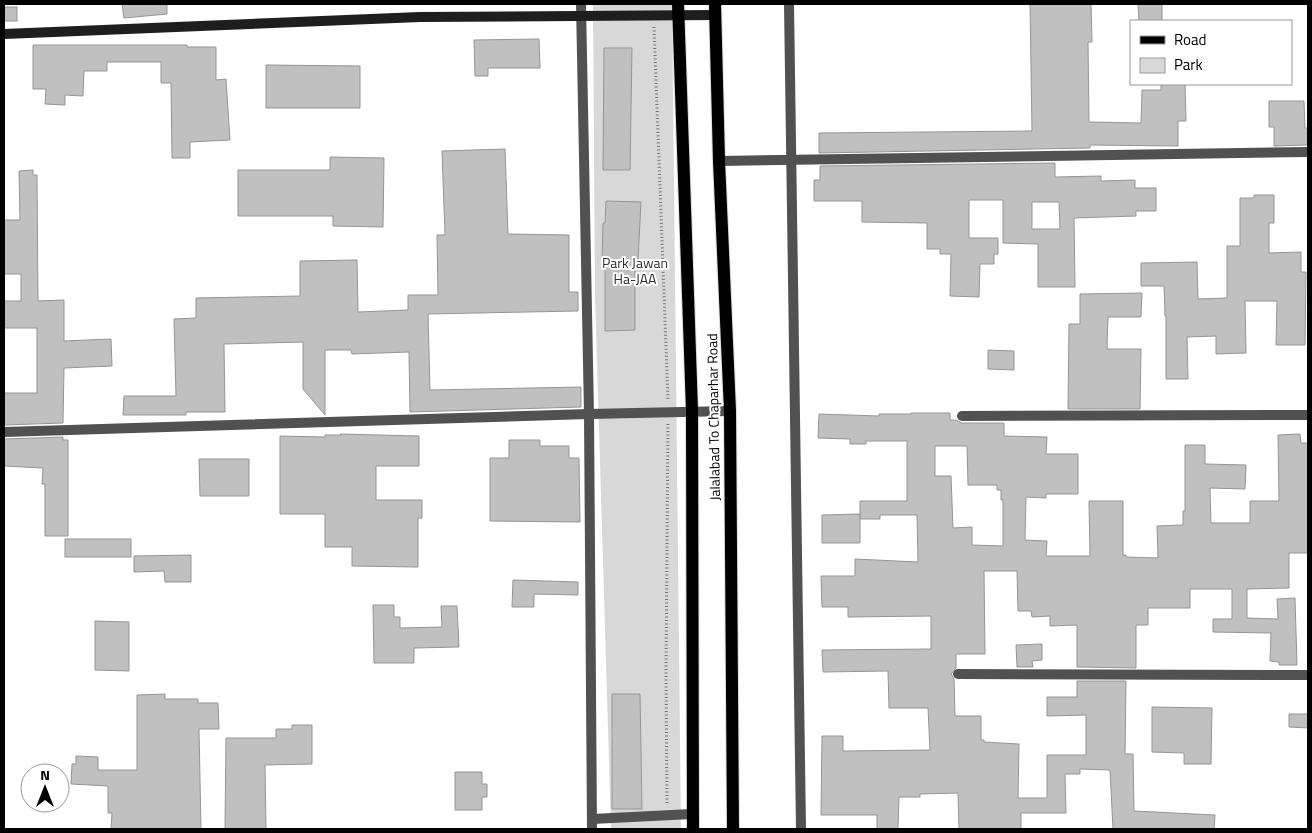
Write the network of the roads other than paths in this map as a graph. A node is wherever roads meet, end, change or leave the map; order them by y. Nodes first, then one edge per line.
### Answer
1 (581, 4) edge
2 (789, 4) edge
3 (715, 9) edge
4 (678, 10) edge
5 (581, 16) junction
6 (4, 34) edge
7 (1308, 152) edge
8 (718, 161) junction
9 (791, 161) junction
10 (692, 411) junction
11 (730, 411) junction
12 (589, 414) junction
13 (1308, 415) edge
14 (962, 416) dead end
15 (4, 432) edge
16 (958, 674) dead end
17 (1308, 675) edge
18 (692, 814) junction
19 (592, 824) edge
20 (693, 829) edge
21 (733, 829) edge
22 (801, 829) edge

1 - 5 street
2 - 9 street
3 - 4 street
3 - 8 main road, Jalalabad To Chaparhar Road
4 - 5 street
4 - 10 main road, Jalalabad To Chaparhar Road
5 - 6 street
5 - 12 street
7 - 9 street
8 - 9 street
8 - 11 main road, Jalalabad To Chaparhar Road
9 - 22 street
10 - 11 street
10 - 12 street
10 - 18 main road, Jalalabad To Chaparhar Road
11 - 21 main road, Jalalabad To Chaparhar Road
12 - 15 street
12 - 19 street
13 - 14 street
16 - 17 street
18 - 19 street
18 - 20 main road, Jalalabad To Chaparhar Road

